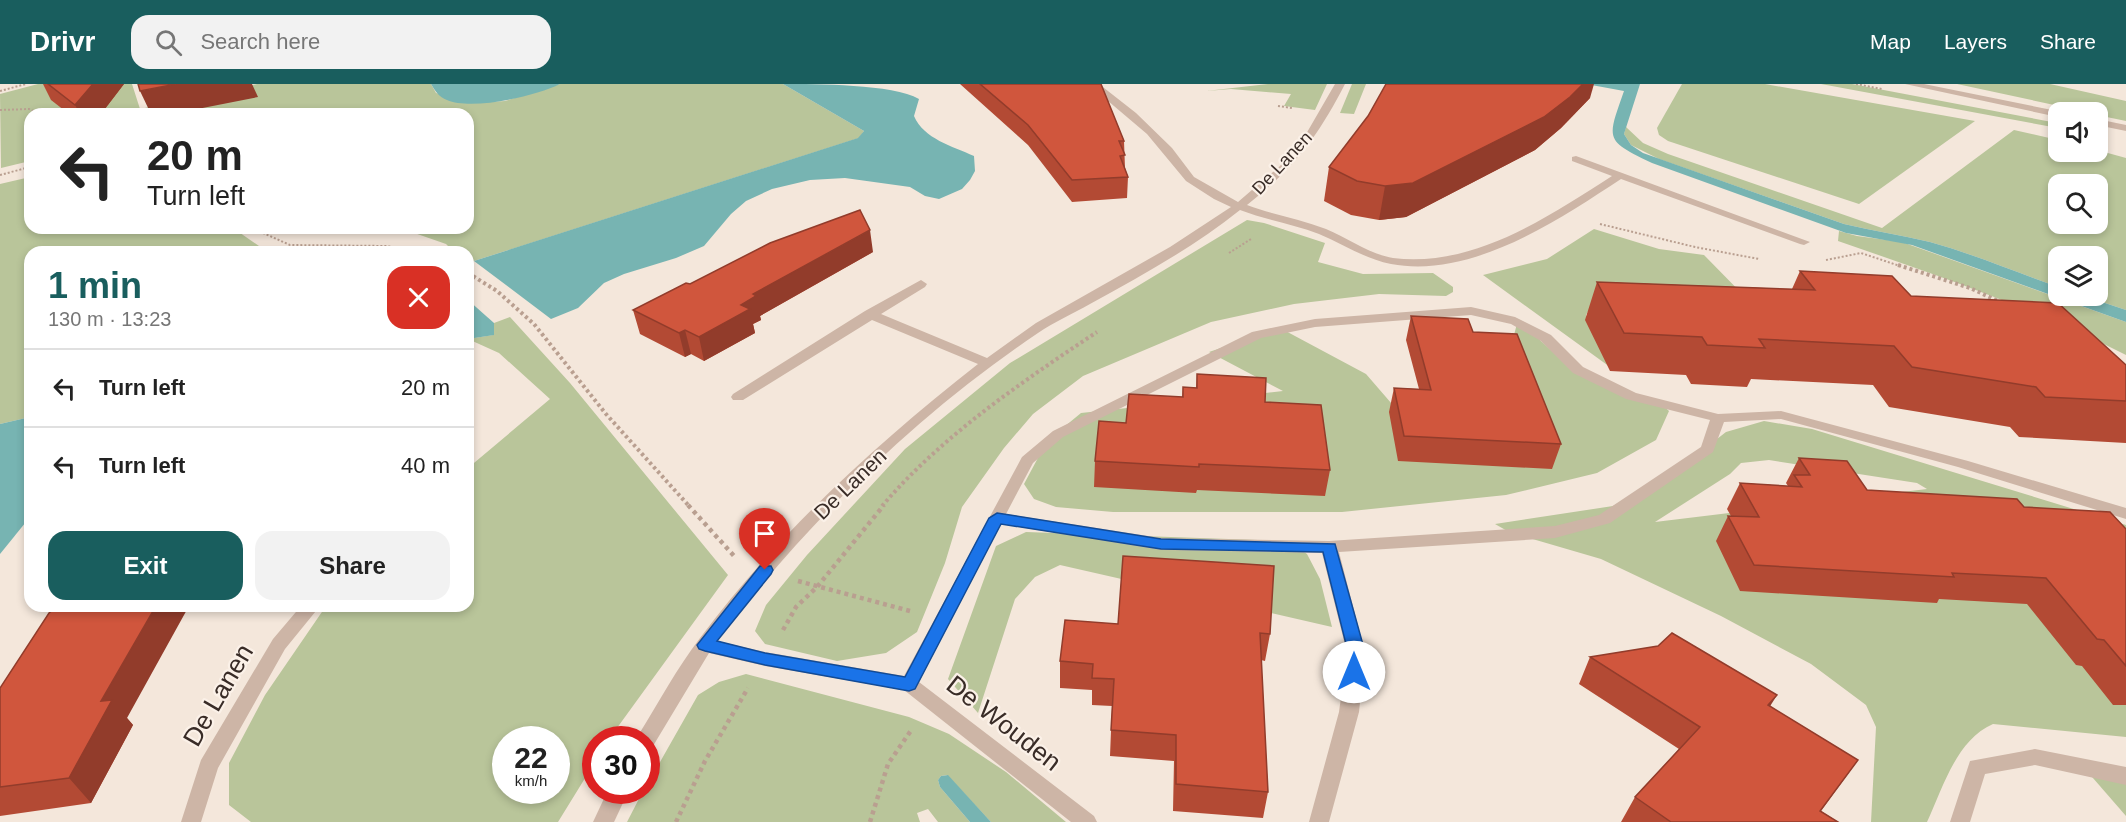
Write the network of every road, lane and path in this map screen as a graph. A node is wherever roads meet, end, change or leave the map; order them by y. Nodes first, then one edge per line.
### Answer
1 (26, 84) edge
2 (1093, 84) edge
3 (1341, 84) edge
4 (1910, 84) edge
5 (0, 91) edge
6 (24, 109) edge
7 (0, 110) edge
8 (2048, 112) edge
9 (2108, 124) edge
10 (2126, 128) edge
11 (1576, 159) dead end
12 (24, 168) edge
13 (0, 174) edge
14 (1620, 175) junction
15 (1238, 207) junction
16 (1563, 210) junction
17 (1276, 218) junction
18 (265, 234) edge
19 (1804, 242) dead end
20 (389, 246) edge
21 (1226, 255) dead end
22 (1764, 260) dead end
23 (1822, 261) dead end
24 (474, 277) edge
25 (921, 284) dead end
26 (2006, 305) edge
27 (870, 314) junction
28 (1101, 330) dead end
29 (989, 364) junction
30 (738, 397) dead end
31 (1718, 418) junction
32 (2126, 514) edge
33 (997, 518) junction
34 (1329, 547) junction
35 (765, 570) junction
36 (817, 587) junction
37 (306, 612) edge
38 (945, 620) junction
39 (705, 645) junction
40 (765, 659) junction
41 (909, 684) junction
42 (931, 701) junction
43 (655, 726) edge
44 (2126, 776) edge
45 (612, 804) edge
46 (191, 822) edge
47 (603, 822) edge
48 (676, 822) edge
49 (870, 822) edge
50 (1087, 822) edge
51 (1319, 822) edge
52 (1960, 822) edge

1 - 5 path
2 - 15 street, De Lanen
3 - 15 street, De Lanen
4 - 8 street
6 - 7 path
9 - 10 street
11 - 14 street
12 - 13 path
14 - 16 street
14 - 19 street
15 - 17 street
15 - 29 street, De Lanen
16 - 17 street
16 - 22 path
17 - 21 path
18 - 20 path
23 - 26 path
24 - 35 path
25 - 27 street
27 - 29 street
27 - 30 street
28 - 36 path
29 - 35 street, De Lanen
31 - 32 street
31 - 33 street
31 - 34 street
33 - 34 street
33 - 38 street
34 - 51 street
35 - 36 path
35 - 39 street, De Lanen
36 - 38 path
36 - 40 path
37 - 46 street, De Lanen
38 - 41 street
39 - 40 street, De Wouden
39 - 43 street, De Lanen
40 - 41 street, De Wouden
40 - 48 path
41 - 42 street, De Wouden
42 - 49 path
42 - 50 street, De Wouden
44 - 52 street
45 - 47 street

